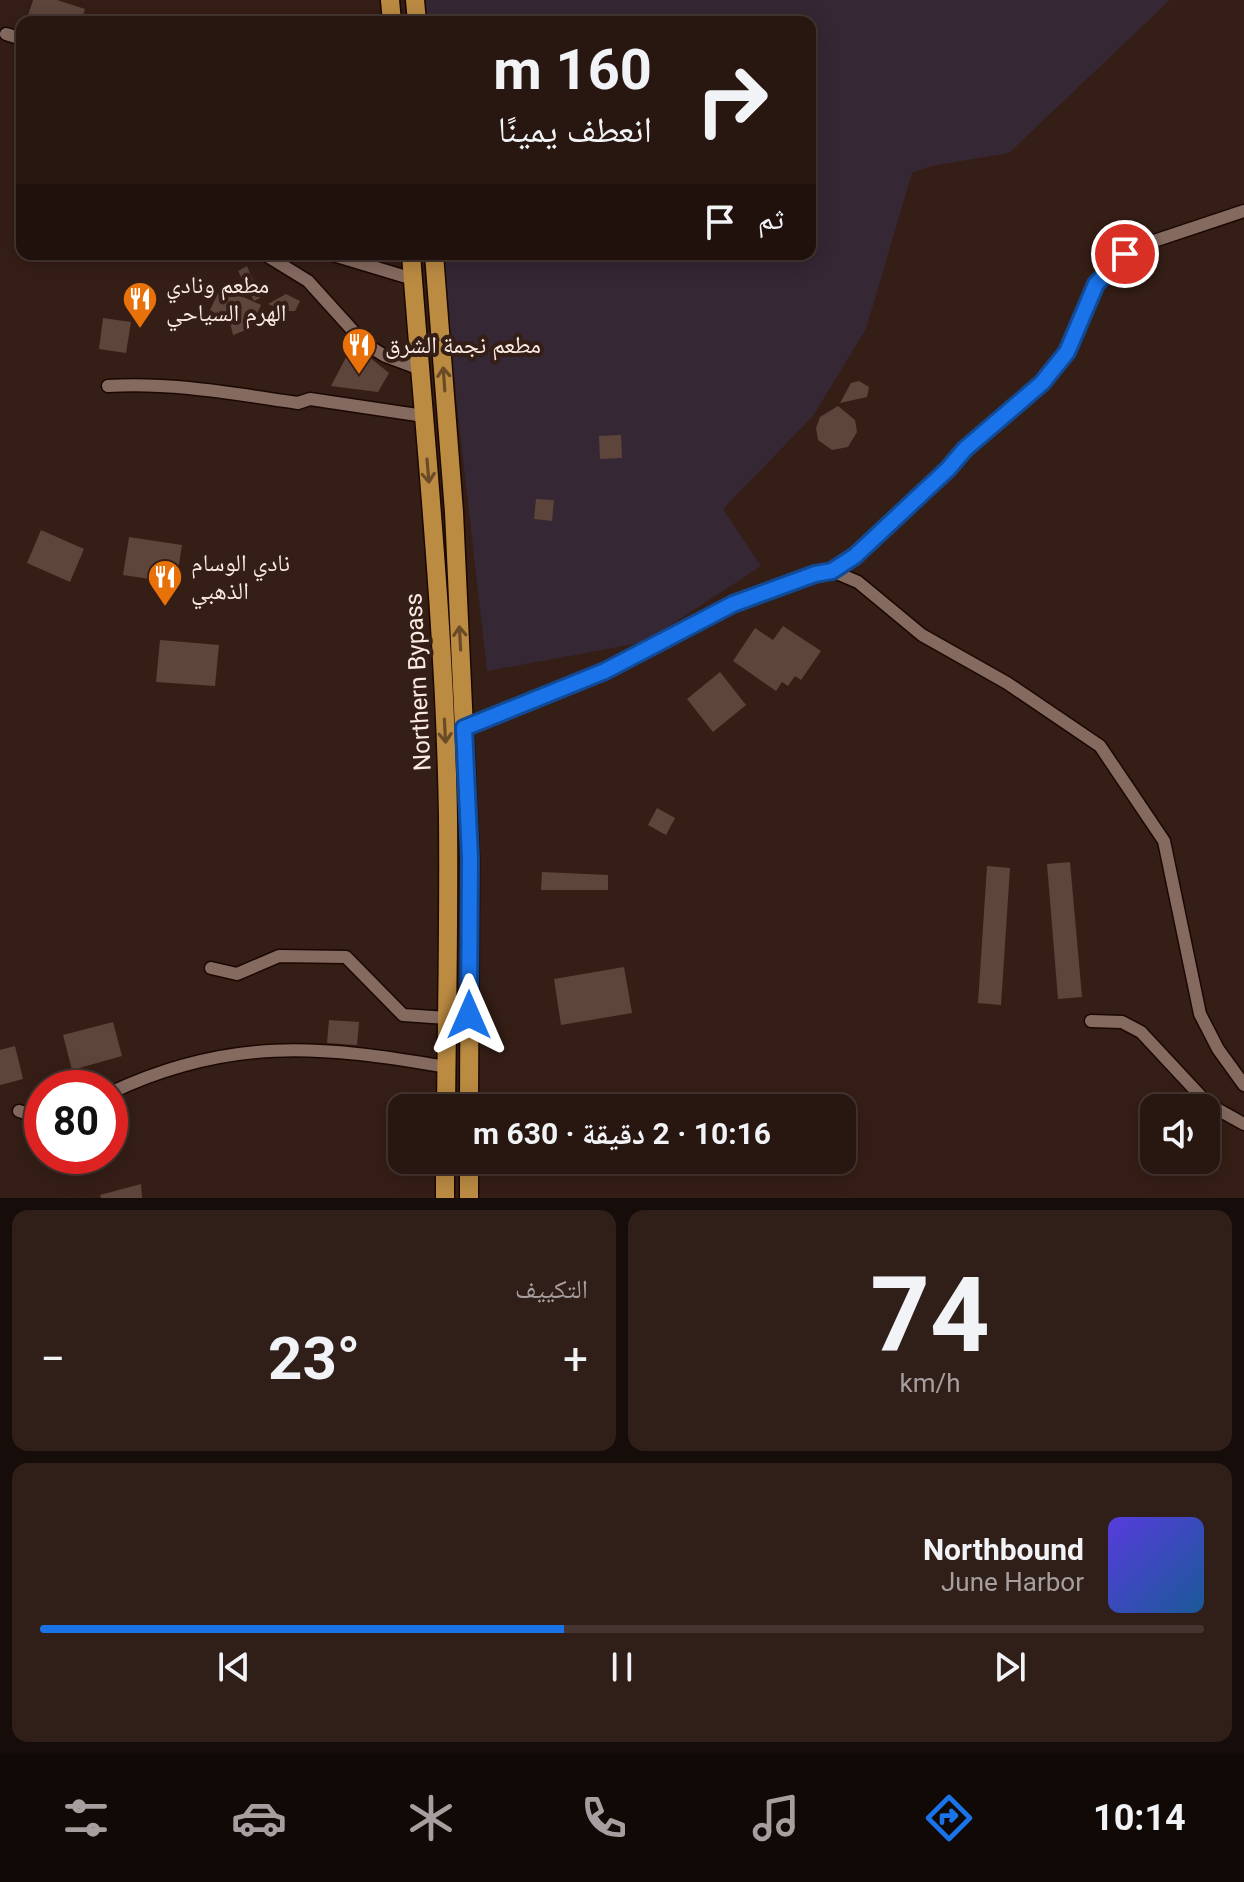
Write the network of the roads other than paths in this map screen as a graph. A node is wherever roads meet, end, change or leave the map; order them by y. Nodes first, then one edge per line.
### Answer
1 (6, 34) dead end
2 (16, 37) edge
3 (1244, 211) edge
4 (274, 260) edge
5 (350, 260) edge
6 (411, 260) edge
7 (434, 260) edge
8 (413, 279) junction
9 (420, 369) junction
10 (108, 386) dead end
11 (424, 416) junction
12 (832, 571) junction
13 (464, 728) junction
14 (211, 968) dead end
15 (447, 1018) junction
16 (1091, 1021) dead end
17 (446, 1067) junction
18 (128, 1085) edge
19 (1244, 1085) edge
20 (446, 1094) edge
21 (469, 1094) edge
22 (19, 1111) dead end
23 (24, 1113) edge
24 (1244, 1124) edge
25 (445, 1174) edge
26 (469, 1174) edge
27 (445, 1198) edge
28 (469, 1198) edge

1 - 2 street
3 - 12 street
4 - 9 street
5 - 8 street
6 - 8 highway, Northern Bypass
13 -> 7 highway, Northern Bypass
8 - 9 highway, Northern Bypass
9 - 11 highway, Northern Bypass
10 - 11 street
11 -> 15 highway, Northern Bypass
12 - 13 street
12 - 19 street
13 - 21 highway, Northern Bypass
14 - 15 street
15 - 17 highway, Northern Bypass
16 - 24 street
17 - 18 street
17 - 20 highway, Northern Bypass
22 - 23 street
25 - 27 highway
26 - 28 highway

